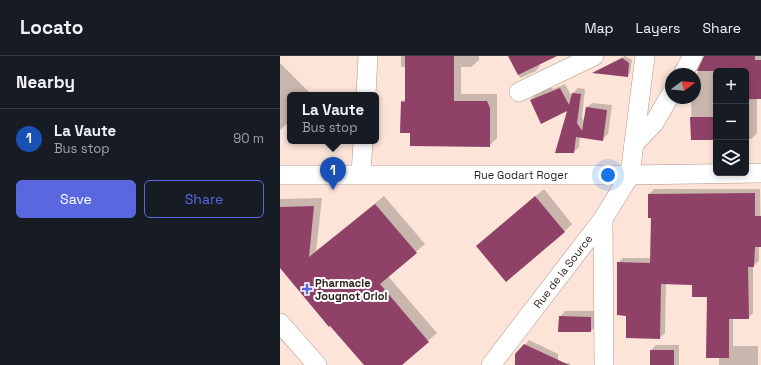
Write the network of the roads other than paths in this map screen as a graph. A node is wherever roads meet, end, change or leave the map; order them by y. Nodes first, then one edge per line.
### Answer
1 (368, 56) edge
2 (594, 56) edge
3 (645, 56) edge
4 (693, 56) edge
5 (686, 68) edge
6 (366, 92) edge
7 (519, 92) dead end
8 (665, 104) edge
9 (363, 144) edge
10 (634, 144) junction
11 (761, 173) edge
12 (361, 174) junction
13 (280, 175) edge
14 (630, 175) junction
15 (603, 219) junction
16 (280, 323) edge
17 (316, 365) edge
18 (491, 365) edge
19 (604, 365) edge

1 - 6 street
2 - 7 street
3 - 10 street
4 - 5 street
8 - 10 street
9 - 12 street
10 - 14 street
11 - 14 street, Rue Godart Roger
12 - 13 street, Rue Godart Roger
12 - 14 street, Rue Godart Roger
14 - 15 street, Rue de la Source
15 - 18 street, Rue de la Source
15 - 19 street
16 - 17 street

